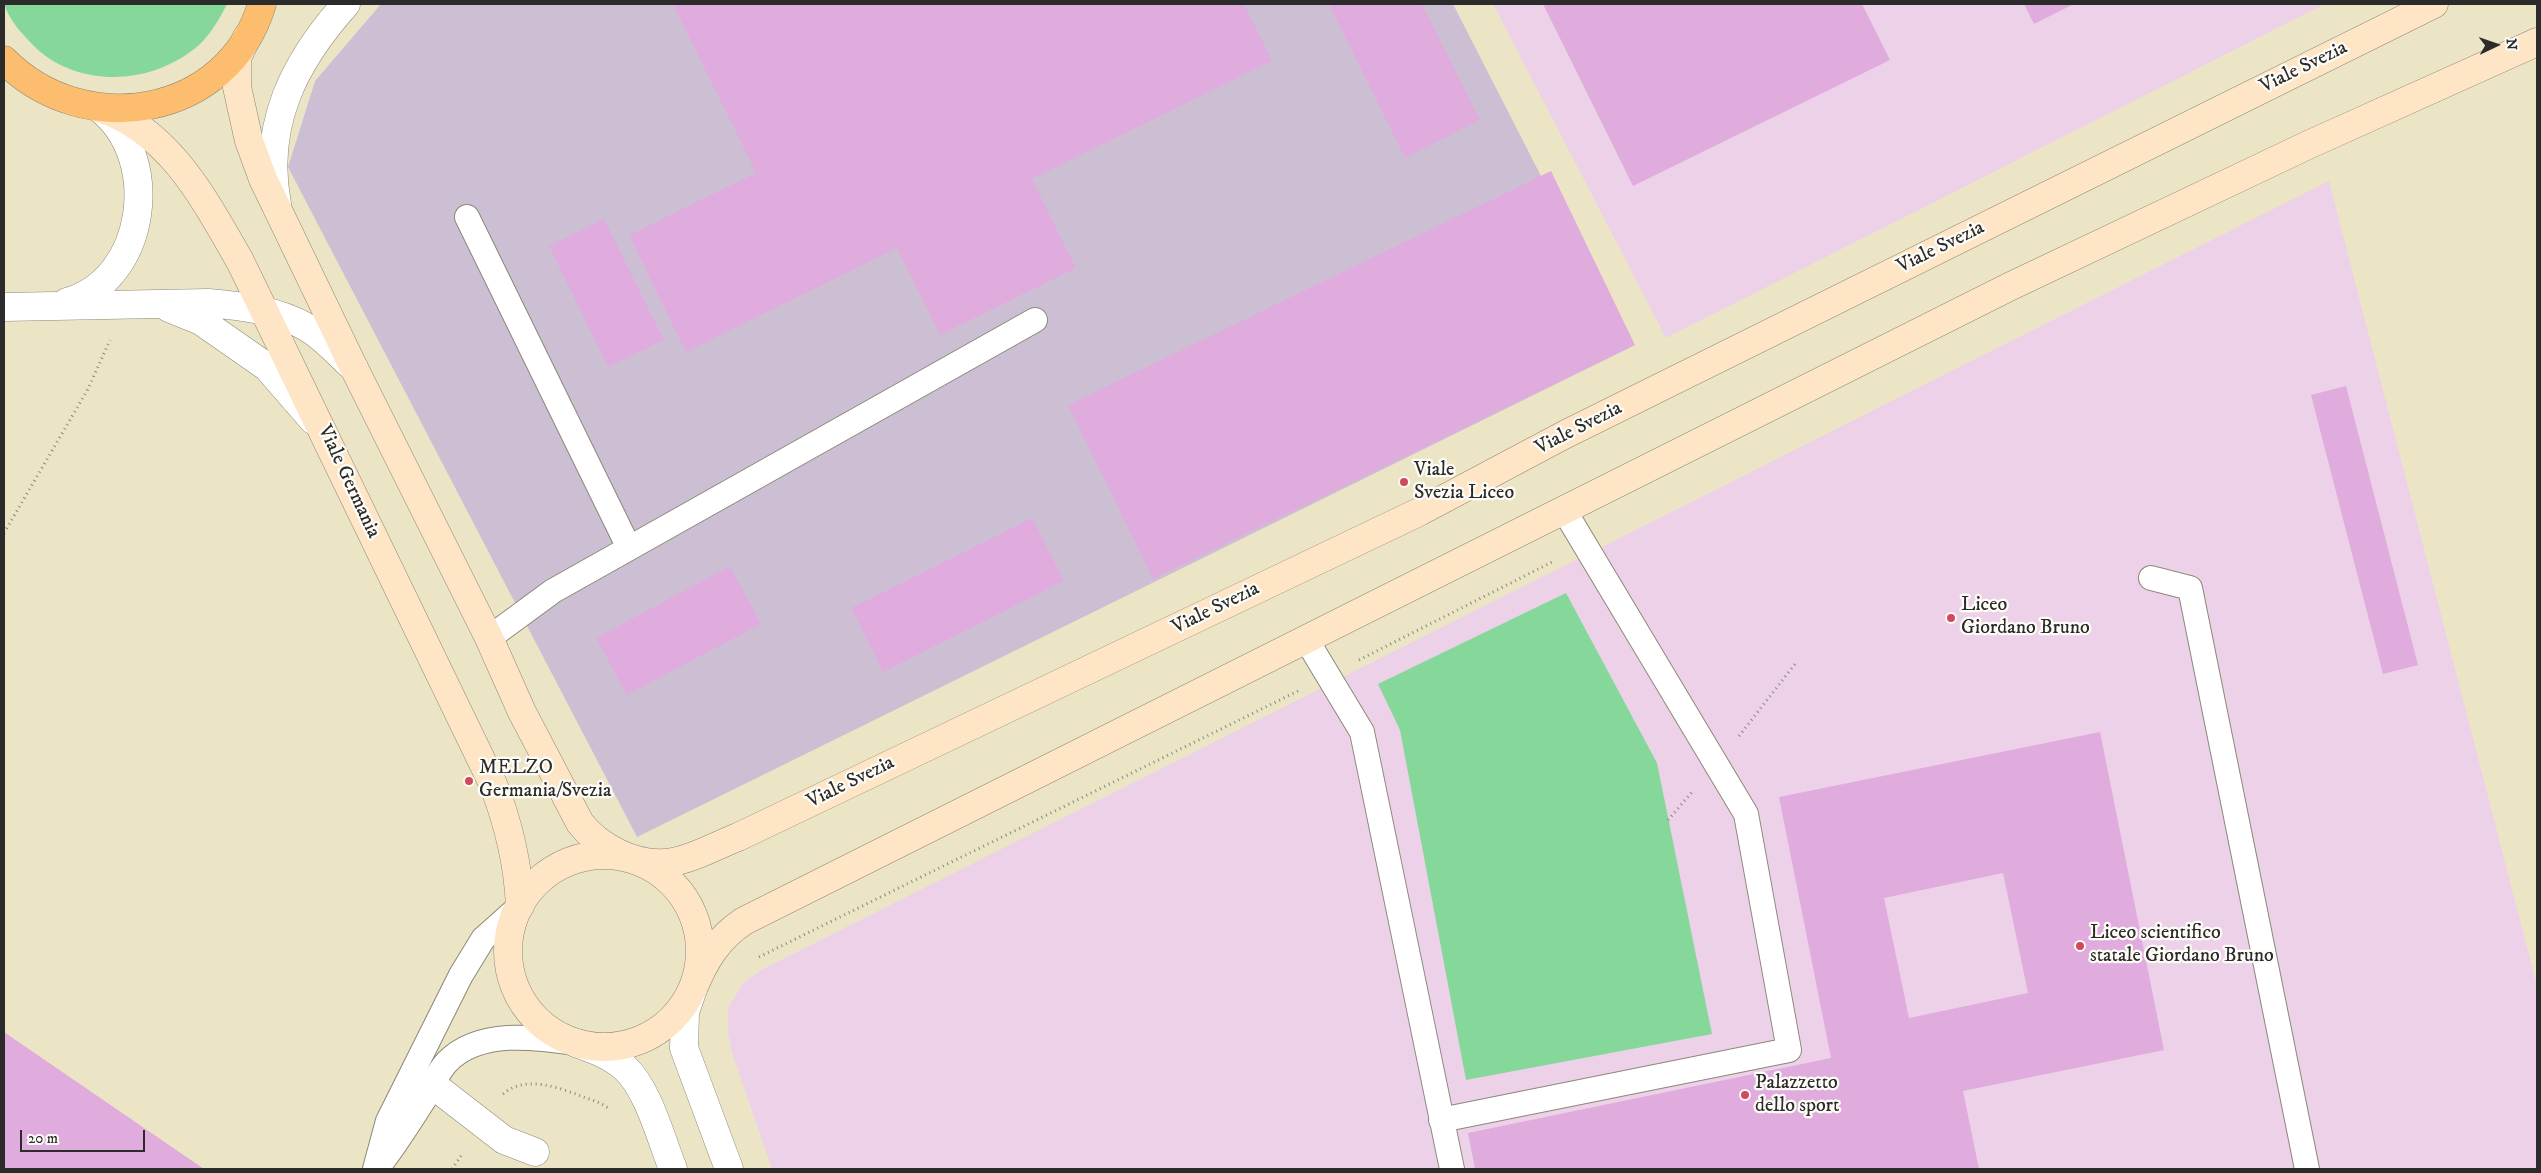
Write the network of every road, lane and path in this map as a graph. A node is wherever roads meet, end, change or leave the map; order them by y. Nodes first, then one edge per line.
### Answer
1 (262, 4) edge
2 (346, 4) edge
3 (2434, 4) edge
4 (247, 36) junction
5 (2537, 42) edge
6 (4, 60) edge
7 (4, 84) edge
8 (48, 94) junction
9 (100, 108) junction
10 (279, 214) junction
11 (467, 217) dead end
12 (158, 304) junction
13 (125, 305) junction
14 (54, 306) junction
15 (4, 307) edge
16 (265, 312) junction
17 (1035, 320) dead end
18 (354, 368) junction
19 (325, 434) junction
20 (1564, 510) junction
21 (4, 533) edge
22 (1584, 546) junction
23 (629, 548) junction
24 (2152, 578) dead end
25 (489, 638) junction
26 (1306, 639) junction
27 (1330, 679) junction
28 (633, 859) junction
29 (520, 906) junction
30 (753, 960) dead end
31 (693, 988) junction
32 (576, 1043) junction
33 (423, 1077) junction
34 (1442, 1120) junction
35 (535, 1152) dead end
36 (376, 1169) edge
37 (673, 1169) edge
38 (729, 1169) edge
39 (1452, 1169) edge
40 (2307, 1169) edge

1 - 4 main road
2 - 10 street
3 - 28 street, Viale Svezia
4 - 9 main road
4 - 10 street
5 - 20 street
6 - 8 main road
7 - 8 main road
8 - 9 main road
9 - 14 street
9 - 16 street, Viale Germania
10 - 18 street
11 - 23 lane
12 - 13 street
12 - 16 street
12 - 19 street
13 - 14 street
13 - 21 path
14 - 15 street
16 - 18 street
16 - 19 street, Viale Germania
17 - 23 lane
18 - 25 street
19 - 29 street, Viale Germania
20 - 22 lane
20 - 26 street
22 - 27 path
22 - 34 lane
23 - 25 lane
24 - 40 lane
25 - 28 street
26 - 27 lane
26 - 31 street
27 - 30 path
27 - 34 lane
28 - 29 street, Viale Svezia
28 - 31 street
29 - 32 street
29 - 33 lane
31 - 32 street
31 - 38 street
32 - 33 lane
32 - 37 street
33 - 35 street
33 - 36 lane
34 - 39 lane

